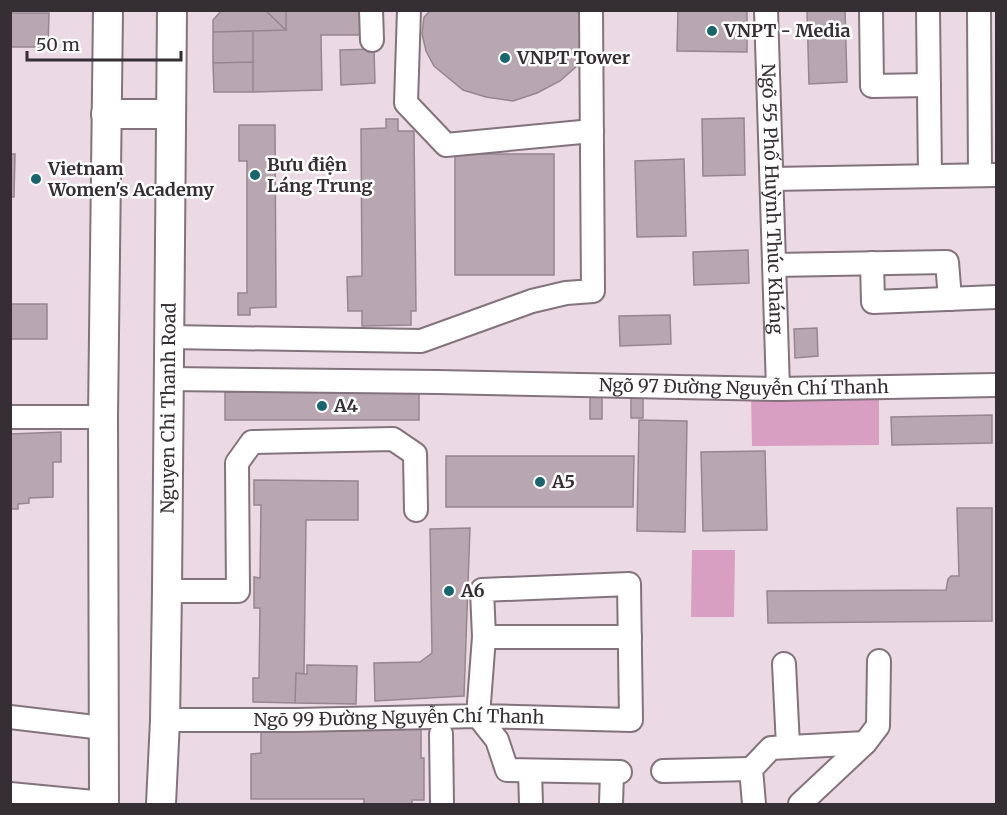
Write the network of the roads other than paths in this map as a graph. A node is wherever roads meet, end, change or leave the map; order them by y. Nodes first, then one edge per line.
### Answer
1 (108, 10) edge
2 (371, 10) edge
3 (409, 10) edge
4 (591, 10) edge
5 (766, 10) edge
6 (871, 10) edge
7 (928, 10) edge
8 (979, 10) edge
9 (174, 12) edge
10 (372, 40) dead end
11 (929, 85) junction
12 (106, 114) junction
13 (171, 114) junction
14 (592, 131) junction
15 (988, 175) edge
16 (930, 176) junction
17 (772, 179) junction
18 (872, 263) junction
19 (774, 265) junction
20 (996, 297) edge
21 (950, 299) junction
22 (169, 337) junction
23 (168, 380) junction
24 (996, 385) edge
25 (778, 389) junction
26 (10, 417) edge
27 (103, 417) junction
28 (416, 510) dead end
29 (167, 591) junction
30 (484, 637) junction
31 (630, 637) junction
32 (879, 661) dead end
33 (784, 664) dead end
34 (478, 716) junction
35 (10, 717) edge
36 (165, 720) junction
37 (103, 728) junction
38 (441, 734) dead end
39 (865, 743) junction
40 (788, 746) junction
41 (752, 769) junction
42 (530, 771) junction
43 (663, 771) dead end
44 (10, 794) edge
45 (104, 804) edge
46 (161, 804) edge
47 (442, 804) edge
48 (531, 804) edge
49 (611, 804) edge
50 (754, 804) edge
51 (800, 804) edge

1 - 12 main road
2 - 10 lane
3 - 14 lane
4 - 14 lane
5 - 17 lane, Ngõ 55 Phố Huỳnh Thúc Kháng
6 - 11 lane
7 - 11 lane
8 - 15 lane
9 - 13 main road, Nguyen Chi Thanh Road
11 - 16 lane
12 - 13 main road
12 - 27 main road
13 - 22 main road, Nguyen Chi Thanh Road
14 - 22 lane
15 - 16 lane
16 - 17 lane
17 - 19 lane, Ngõ 55 Phố Huỳnh Thúc Kháng
18 - 19 lane
18 - 21 lane
18 - 21 lane
19 - 25 lane, Ngõ 55 Phố Huỳnh Thúc Kháng
20 - 21 lane
22 - 23 main road, Nguyen Chi Thanh Road
23 - 25 lane, Ngõ 97 Đường Nguyễn Chí Thanh
23 - 29 main road, Nguyen Chi Thanh Road
24 - 25 lane, Ngõ 97 Đường Nguyễn Chí Thanh
26 - 27 lane
27 - 37 main road
28 - 29 lane
29 - 36 main road, Nguyen Chi Thanh Road
30 - 31 lane
30 - 31 lane
30 - 34 lane
31 - 34 lane, Ngõ 99 Đường Nguyễn Chí Thanh
32 - 39 lane
33 - 40 lane
34 - 36 lane, Ngõ 99 Đường Nguyễn Chí Thanh
34 - 42 lane
35 - 37 lane
36 - 46 main road, Nguyen Chi Thanh Road
37 - 45 main road
38 - 47 lane
39 - 40 lane
39 - 51 lane
40 - 41 lane
41 - 43 lane
41 - 50 lane
42 - 48 lane
42 - 49 lane
44 - 45 lane

